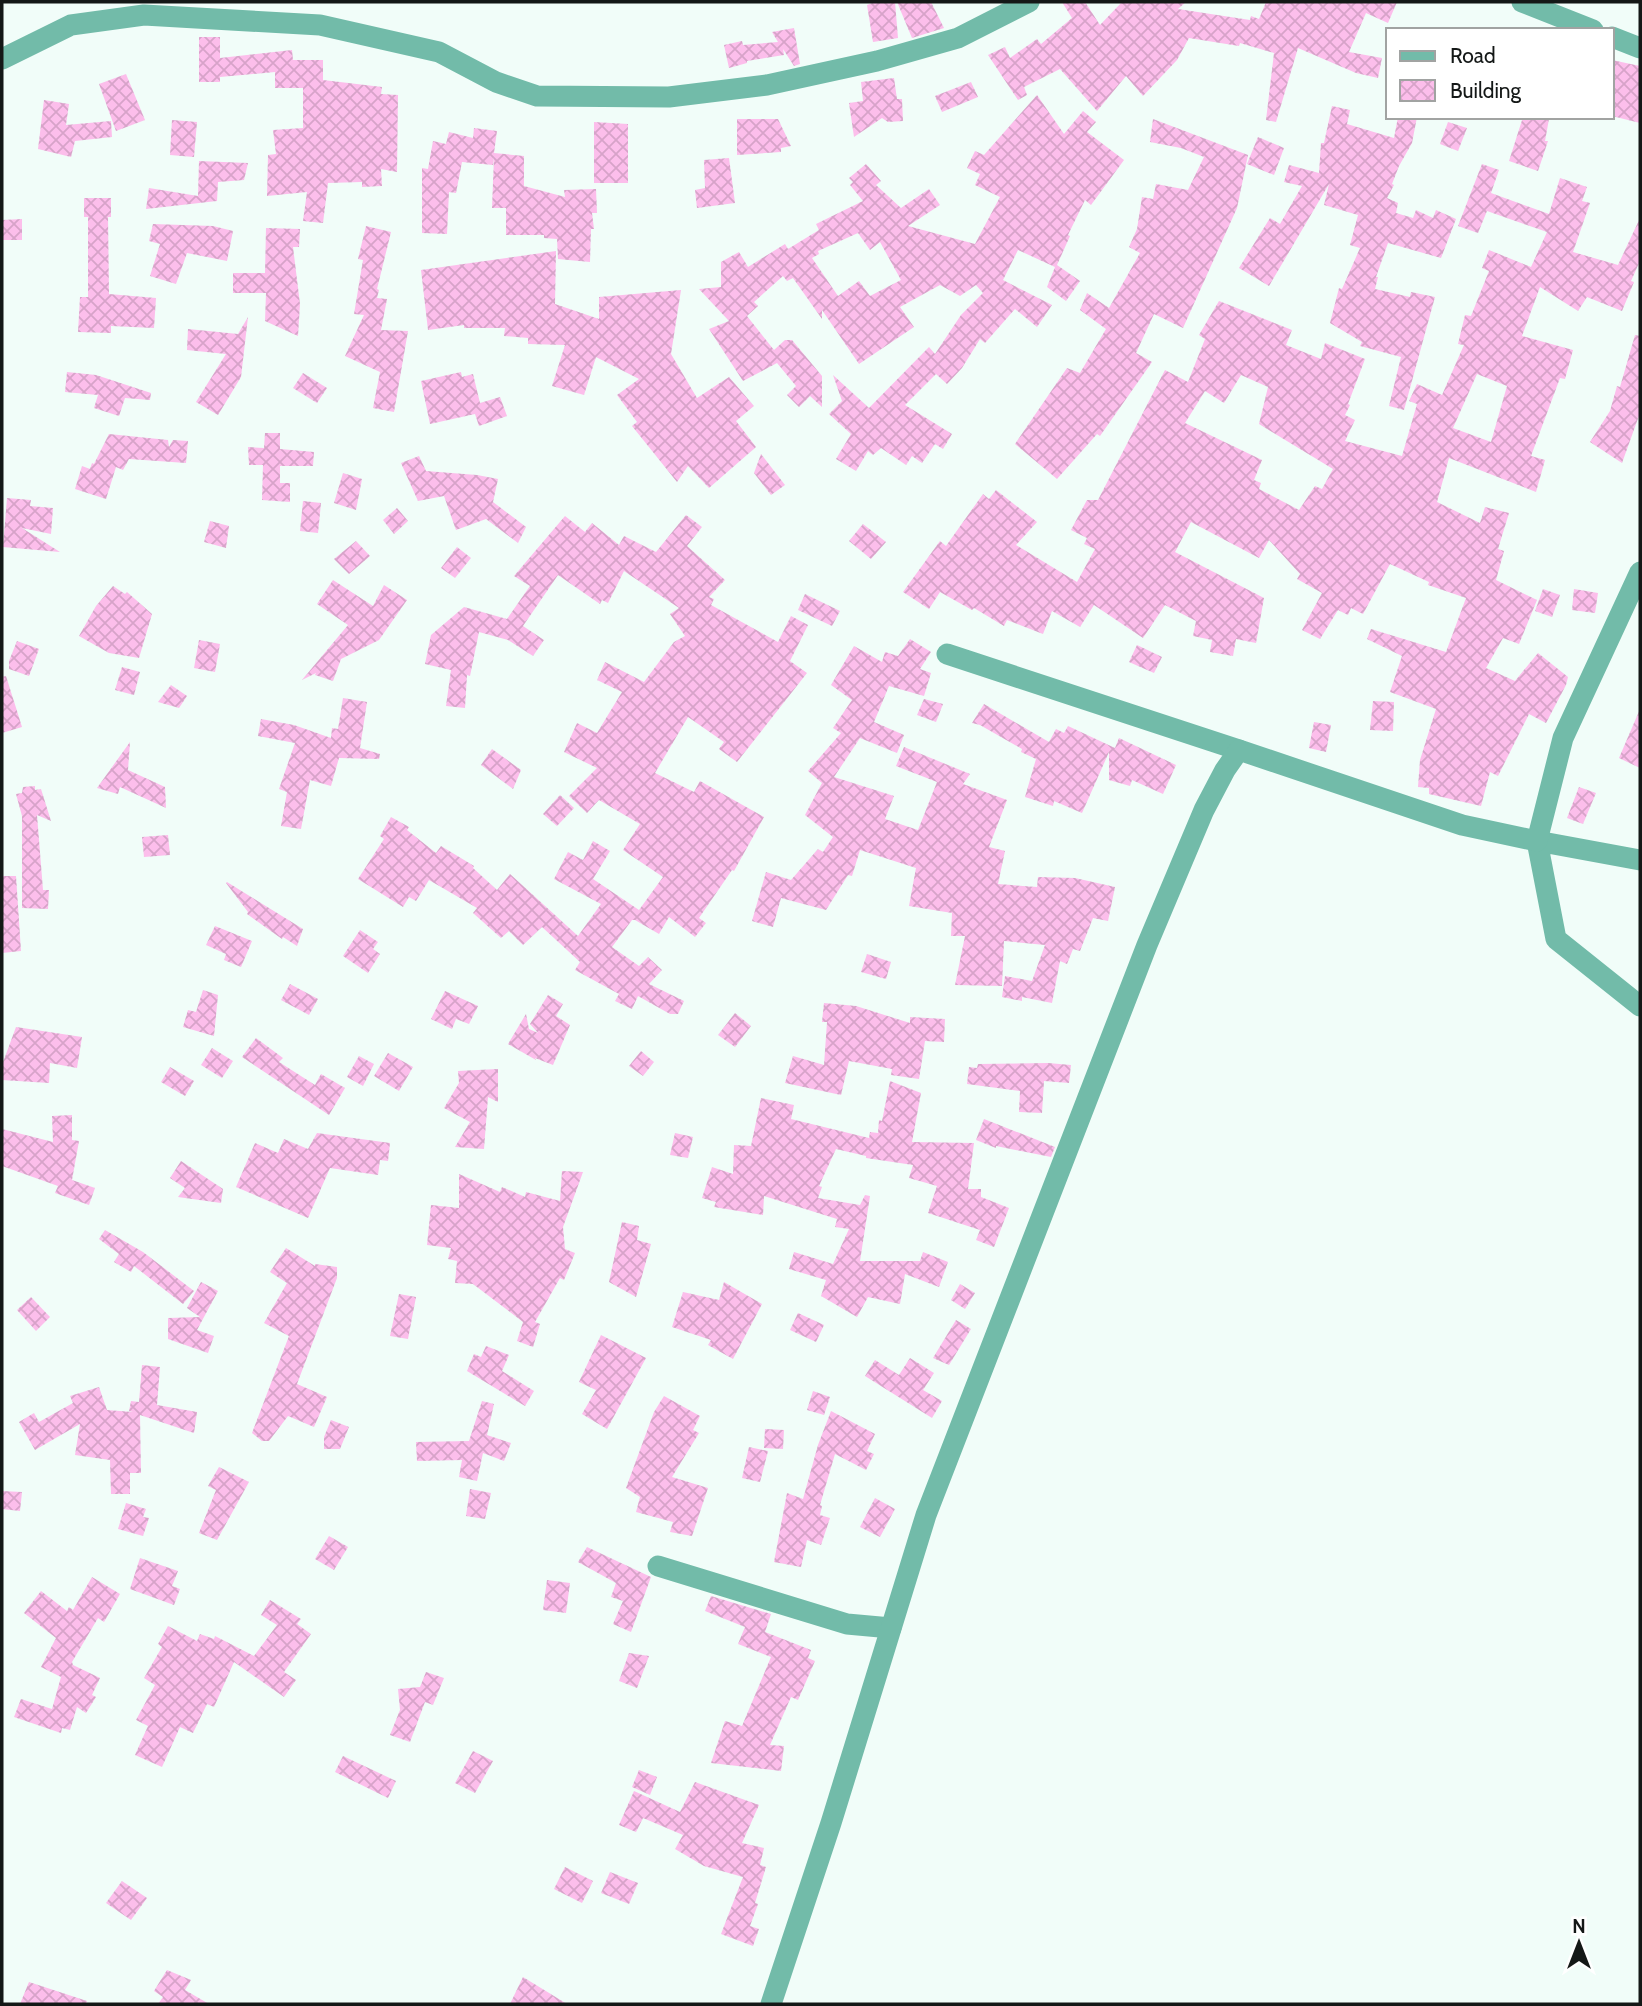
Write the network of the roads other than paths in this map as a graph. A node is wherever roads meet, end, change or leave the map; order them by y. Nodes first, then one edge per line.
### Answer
1 (1029, 2) edge
2 (1522, 2) edge
3 (1588, 28) edge
4 (1614, 38) edge
5 (1640, 48) edge
6 (2, 59) edge
7 (1640, 572) edge
8 (947, 654) dead end
9 (1239, 750) junction
10 (1537, 841) junction
11 (1640, 860) edge
12 (1640, 1006) edge
13 (658, 1566) dead end
14 (891, 1628) junction
15 (771, 2004) edge

1 - 6 street
2 - 3 street
4 - 5 street
7 - 10 street
8 - 9 street
9 - 10 street
9 - 14 street
10 - 11 street
10 - 12 street
13 - 14 street
14 - 15 street

